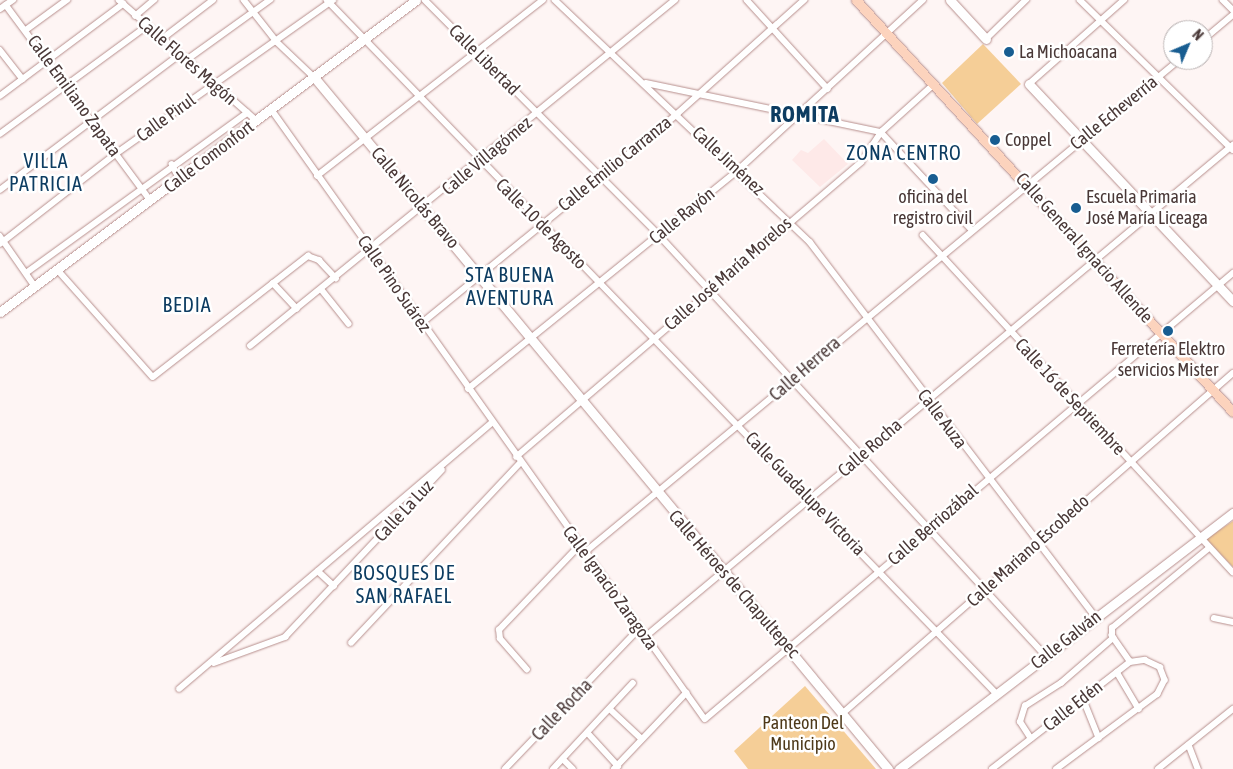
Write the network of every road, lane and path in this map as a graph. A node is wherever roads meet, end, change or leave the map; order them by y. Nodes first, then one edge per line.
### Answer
1 (13, 0) edge
2 (66, 0) edge
3 (154, 0) edge
4 (213, 0) edge
5 (244, 0) edge
6 (270, 0) edge
7 (416, 0) edge
8 (425, 0) edge
9 (543, 0) edge
10 (555, 0) edge
11 (675, 0) edge
12 (747, 0) edge
13 (804, 0) edge
14 (856, 0) edge
15 (923, 0) edge
16 (950, 0) edge
17 (1026, 0) edge
18 (1080, 0) edge
19 (1124, 0) edge
20 (1223, 0) edge
21 (329, 1) edge
22 (121, 2) edge
23 (6, 5) junction
24 (0, 9) edge
25 (1233, 10) edge
26 (253, 12) junction
27 (1233, 15) edge
28 (135, 16) junction
29 (1101, 21) junction
30 (148, 26) junction
31 (772, 28) junction
32 (26, 30) junction
33 (1213, 32) edge
34 (887, 34) junction
35 (162, 39) junction
36 (986, 39) joint
37 (363, 40) junction
38 (277, 42) junction
39 (0, 50) edge
40 (475, 53) junction
41 (179, 55) junction
42 (611, 55) junction
43 (50, 60) junction
44 (185, 61) junction
45 (1167, 70) edge
46 (1159, 77) junction
47 (314, 78) junction
48 (23, 79) junction
49 (644, 82) junction
50 (1029, 84) joint
51 (66, 85) junction
52 (212, 85) junction
53 (933, 85) junction
54 (828, 89) junction
55 (0, 96) edge
56 (696, 97) junction
57 (418, 98) junction
58 (272, 110) junction
59 (247, 114) junction
60 (676, 114) junction
61 (538, 115) junction
62 (798, 117) junction
63 (93, 120) junction
64 (257, 121) junction
65 (881, 132) junction
66 (0, 134) edge
67 (366, 138) junction
68 (1082, 140) junction
69 (1232, 147) edge
70 (117, 153) junction
71 (480, 162) junction
72 (172, 164) junction
73 (738, 170) junction
74 (317, 176) junction
75 (600, 176) junction
76 (180, 180) junction
77 (1025, 184) junction
78 (141, 187) junction
79 (0, 190) edge
80 (151, 201) junction
81 (424, 208) junction
82 (1151, 213) junction
83 (790, 221) junction
84 (542, 224) junction
85 (971, 229) junction
86 (659, 235) junction
87 (923, 235) dead end
88 (1, 240) edge
89 (370, 251) junction
90 (941, 254) junction
91 (1095, 260) junction
92 (57, 269) junction
93 (26, 273) junction
94 (1233, 273) edge
95 (479, 275) junction
96 (336, 278) junction
97 (274, 282) junction
98 (599, 283) junction
99 (34, 285) junction
100 (1219, 285) junction
101 (322, 290) junction
102 (711, 291) junction
103 (1233, 301) edge
104 (297, 309) junction
105 (0, 312) edge
106 (864, 317) junction
107 (422, 323) junction
108 (349, 324) dead end
109 (1009, 331) junction
110 (1162, 333) junction
111 (530, 339) junction
112 (653, 339) junction
113 (250, 346) dead end
114 (1233, 373) edge
115 (792, 380) junction
116 (468, 389) junction
117 (1213, 390) junction
118 (927, 399) junction
119 (580, 401) junction
120 (1078, 404) junction
121 (1233, 412) edge
122 (491, 423) junction
123 (739, 426) junction
124 (455, 455) junction
125 (862, 455) junction
126 (516, 457) junction
127 (1129, 462) junction
128 (520, 464) junction
129 (986, 478) junction
130 (657, 493) junction
131 (812, 499) junction
132 (397, 503) junction
133 (405, 511) junction
134 (1233, 513) edge
135 (927, 529) junction
136 (1199, 538) junction
137 (1036, 542) junction
138 (579, 546) junction
139 (1208, 548) junction
140 (584, 553) junction
141 (722, 571) junction
142 (318, 572) junction
143 (880, 572) junction
144 (1233, 572) edge
145 (334, 586) junction
146 (984, 589) junction
147 (1095, 616) junction
148 (1214, 618) dead end
149 (1233, 622) edge
150 (639, 630) junction
151 (937, 632) junction
152 (645, 637) junction
153 (1114, 638) junction
154 (351, 642) dead end
155 (790, 649) junction
156 (1046, 656) junction
157 (1130, 662) junction
158 (209, 665) junction
159 (526, 670) dead end
160 (1117, 672) junction
161 (633, 683) dead end
162 (179, 689) dead end
163 (686, 693) junction
164 (997, 694) junction
165 (1083, 698) junction
166 (1139, 708) junction
167 (1233, 709) edge
168 (612, 710) junction
169 (843, 713) junction
170 (705, 719) joint
171 (588, 734) junction
172 (1099, 738) junction
173 (642, 739) junction
174 (1031, 739) junction
175 (1189, 745) junction
176 (563, 759) junction
177 (616, 767) edge
178 (505, 769) edge
179 (553, 769) edge
180 (573, 769) edge
181 (888, 769) edge
182 (899, 769) edge
183 (992, 769) edge
184 (1057, 769) edge
185 (1158, 769) edge
186 (1198, 769) edge

1 - 23 street
2 - 32 street
3 - 28 street
4 - 35 street
5 - 26 street, Calle Nicolás Bravo
6 - 26 street
7 - 37 street, Calle Comonfort
8 - 40 street, Calle Libertad
9 - 40 street
10 - 42 street, Calle Jiménez
11 - 42 street, Calle Villagómez
12 - 31 street
13 - 31 street, Calle Emilio Carranza
14 - 34 main road, Calle General Ignacio Allende
15 - 34 street, Calle Rayón
16 - 36 street
17 - 36 street
18 - 29 street
19 - 29 street
20 - 25 street
21 - 37 street, Calle 10 de Agosto
21 - 38 street, Calle Pirul
22 - 28 street, Calle Flores Magón
22 - 43 street
23 - 24 street
23 - 32 street, Calle Emiliano Zapata
26 - 38 street, Calle Nicolás Bravo
26 - 44 street
27 - 33 street
28 - 30 street, Calle Flores Magón
29 - 46 street
29 - 50 street
30 - 35 street, Calle Flores Magón
30 - 51 street
31 - 54 street
31 - 56 street, Calle Emilio Carranza
32 - 43 street, Calle Emiliano Zapata
34 - 53 main road, Calle General Ignacio Allende
34 - 54 street, Calle Rayón
35 - 41 street, Calle Flores Magón
37 - 47 street, Calle Comonfort
37 - 57 street, Calle 10 de Agosto
38 - 47 street, Calle Nicolás Bravo
38 - 52 street, Calle Pirul
39 - 48 street
40 - 57 street
40 - 61 street, Calle Libertad
41 - 44 street, Calle Flores Magón
41 - 63 street
42 - 49 street, Calle Jiménez
42 - 61 street, Calle Villagómez
43 - 48 street
43 - 51 street, Calle Emiliano Zapata
44 - 52 street, Calle Flores Magón
45 - 46 street, Calle Echeverría
46 - 68 street, Calle Echeverría
46 - 69 street
47 - 58 street, Calle Comonfort
47 - 67 street, Calle Nicolás Bravo
48 - 55 street
49 - 56 street
49 - 60 street, Calle Jiménez
50 - 68 street
51 - 63 street, Calle Emiliano Zapata
51 - 66 street
52 - 59 street, Calle Flores Magón
52 - 70 street, Calle Pirul
53 - 65 street, Calle José María Morelos
53 - 77 main road, Calle General Ignacio Allende
54 - 62 street, Calle Rayón
56 - 60 street, Calle Emilio Carranza
56 - 62 street
57 - 67 street
57 - 71 street, Calle 10 de Agosto
58 - 64 street, Calle Comonfort
58 - 74 street, Calle Pino Suárez
59 - 64 street, Calle Flores Magón
59 - 72 street
60 - 73 street, Calle Jiménez
60 - 75 street, Calle Emilio Carranza
61 - 71 street, Calle Villagómez
61 - 75 street, Calle Libertad
62 - 65 street
62 - 73 street, Calle Rayón
63 - 70 street, Calle Emiliano Zapata
63 - 79 street
64 - 76 street, Calle Comonfort
65 - 83 street, Calle José María Morelos
65 - 85 street
67 - 74 street
67 - 81 street, Calle Nicolás Bravo
68 - 77 street, Calle Echeverría
68 - 82 street
69 - 82 street, Calle Rocha
70 - 78 street, Calle Emiliano Zapata
70 - 88 street, Calle Pirul
71 - 81 street, Calle Villagómez
71 - 84 street, Calle 10 de Agosto
72 - 76 street
72 - 78 street
73 - 83 street, Calle Jiménez
73 - 86 street, Calle Rayón
74 - 89 street, Calle Pino Suárez
75 - 84 street, Calle Emilio Carranza
75 - 86 street, Calle Libertad
76 - 80 street, Calle Comonfort
77 - 85 street, Calle Herrera
77 - 91 main road, Calle General Ignacio Allende
78 - 80 street, Calle Emiliano Zapata
78 - 93 street
80 - 92 street, Calle Comonfort
81 - 89 street, Calle Villagómez
81 - 95 street, Calle Nicolás Bravo
82 - 91 street, Calle Rocha
82 - 100 street
83 - 102 street, Calle José María Morelos
83 - 106 street, Calle Auza
84 - 95 street, Calle Emilio Carranza
84 - 98 street, Calle 10 de Agosto
85 - 90 street, Calle Herrera
86 - 98 street, Calle Rayón
86 - 102 street, Calle Libertad
87 - 90 street, Calle 16 de Septiembre
88 - 93 street
89 - 96 street, Calle Villagómez
89 - 107 street, Calle Pino Suárez
90 - 106 street, Calle Herrera
90 - 109 street, Calle 16 de Septiembre
91 - 109 street, Calle Rocha
91 - 110 main road, Calle General Ignacio Allende
92 - 97 street
92 - 99 street, Calle Comonfort
93 - 99 street
94 - 100 street, Calle Berriozábal
95 - 107 street, Calle Emilio Carranza
95 - 111 street, Calle Nicolás Bravo
96 - 97 street
96 - 101 street, Calle Villagómez
97 - 104 street
98 - 111 street, Calle Rayón
98 - 112 street, Calle 10 de Agosto
99 - 105 street, Calle Comonfort
100 - 103 street
100 - 110 street, Calle Berriozábal
101 - 104 street, Calle Villagómez
101 - 108 street
102 - 112 street, Calle José María Morelos
102 - 115 street, Calle Libertad
104 - 113 street, Calle Villagómez
106 - 115 street, Calle Herrera
106 - 118 street, Calle Auza
107 - 116 street, Calle Pino Suárez
109 - 118 street, Calle Rocha
109 - 120 street, Calle 16 de Septiembre
110 - 117 main road, Calle General Ignacio Allende
110 - 120 street, Calle Berriozábal
111 - 116 street, Calle Rayón
111 - 119 street, Calle Nicolás Bravo
112 - 119 street, Calle José María Morelos
112 - 123 street, Calle Guadalupe Victoria
114 - 117 street, Calle Mariano Escobedo
115 - 123 street, Calle Herrera
115 - 125 street, Calle Libertad
116 - 122 street, Calle Pino Suárez
117 - 121 main road, Calle General Ignacio Allende
117 - 127 street, Calle Mariano Escobedo
118 - 125 street, Calle Rocha
118 - 129 street, Calle Auza
119 - 126 street, Calle José María Morelos
119 - 130 street, Calle Héroes de Chapultepec
120 - 127 street, Calle 16 de Septiembre
120 - 129 street, Calle Berriozábal
122 - 124 street, Calle La Luz
122 - 126 street, Calle Pino Suárez
123 - 130 street, Calle Herrera
123 - 131 street, Calle Guadalupe Victoria
124 - 132 street, Calle La Luz
124 - 133 street, Calle La Luz
125 - 131 street, Calle Rocha
125 - 135 street, Calle Libertad
126 - 128 street, Calle Ignacio Zaragoza
127 - 136 street, Calle 16 de Septiembre
127 - 137 street, Calle Mariano Escobedo
128 - 138 street, Calle Ignacio Zaragoza
128 - 154 street
129 - 135 street, Calle Berriozábal
129 - 137 street, Calle Auza
130 - 140 street, Calle Herrera
130 - 141 street, Calle Héroes de Chapultepec
131 - 141 street, Calle Rocha
131 - 143 street, Calle Guadalupe Victoria
132 - 133 street
132 - 142 street, Calle La Luz
133 - 145 street, Calle La Luz
134 - 136 street, Calle Galván
135 - 143 street, Calle Berriozábal
135 - 146 street, Calle Libertad
136 - 139 street, Calle 16 de Septiembre
136 - 147 street, Calle Galván
137 - 146 street, Calle Mariano Escobedo
137 - 147 street, Calle Auza
138 - 140 street, Calle Ignacio Zaragoza
138 - 159 street
139 - 144 street, Calle 16 de Septiembre
139 - 153 street
140 - 150 street, Calle Ignacio Zaragoza
141 - 152 street, Calle Rocha
141 - 155 street, Calle Héroes de Chapultepec
142 - 145 street
142 - 158 street, Calle La Luz
143 - 151 street, Calle Guadalupe Victoria
143 - 155 street, Calle Berriozábal
145 - 158 street, Calle La Luz
146 - 151 street, Calle Mariano Escobedo
146 - 156 street, Calle Libertad
147 - 156 street, Calle Galván
148 - 149 street
150 - 152 street, Calle Ignacio Zaragoza
150 - 178 street, Calle Rocha
151 - 164 street, Calle Guadalupe Victoria
151 - 169 street, Calle Mariano Escobedo
152 - 163 street, Calle Ignacio Zaragoza
153 - 157 street
153 - 174 street
155 - 169 street, Calle Héroes de Chapultepec
155 - 170 street, Calle Berriozábal
156 - 164 street, Calle Galván
157 - 160 street, Calle Edén
157 - 166 street
158 - 162 street, Calle La Luz
160 - 165 street, Calle Edén
160 - 166 street
161 - 168 street
163 - 170 street, Calle Ignacio Zaragoza
163 - 173 street
164 - 182 street, Calle Galván
165 - 172 street
165 - 174 street, Calle Edén
166 - 172 street
167 - 175 street
168 - 171 street
168 - 173 street
169 - 181 street, Calle Héroes de Chapultepec
171 - 176 street
171 - 177 street
172 - 184 street
173 - 177 street
174 - 183 street, Calle Edén
175 - 185 street
175 - 186 street
176 - 179 street
176 - 180 street

